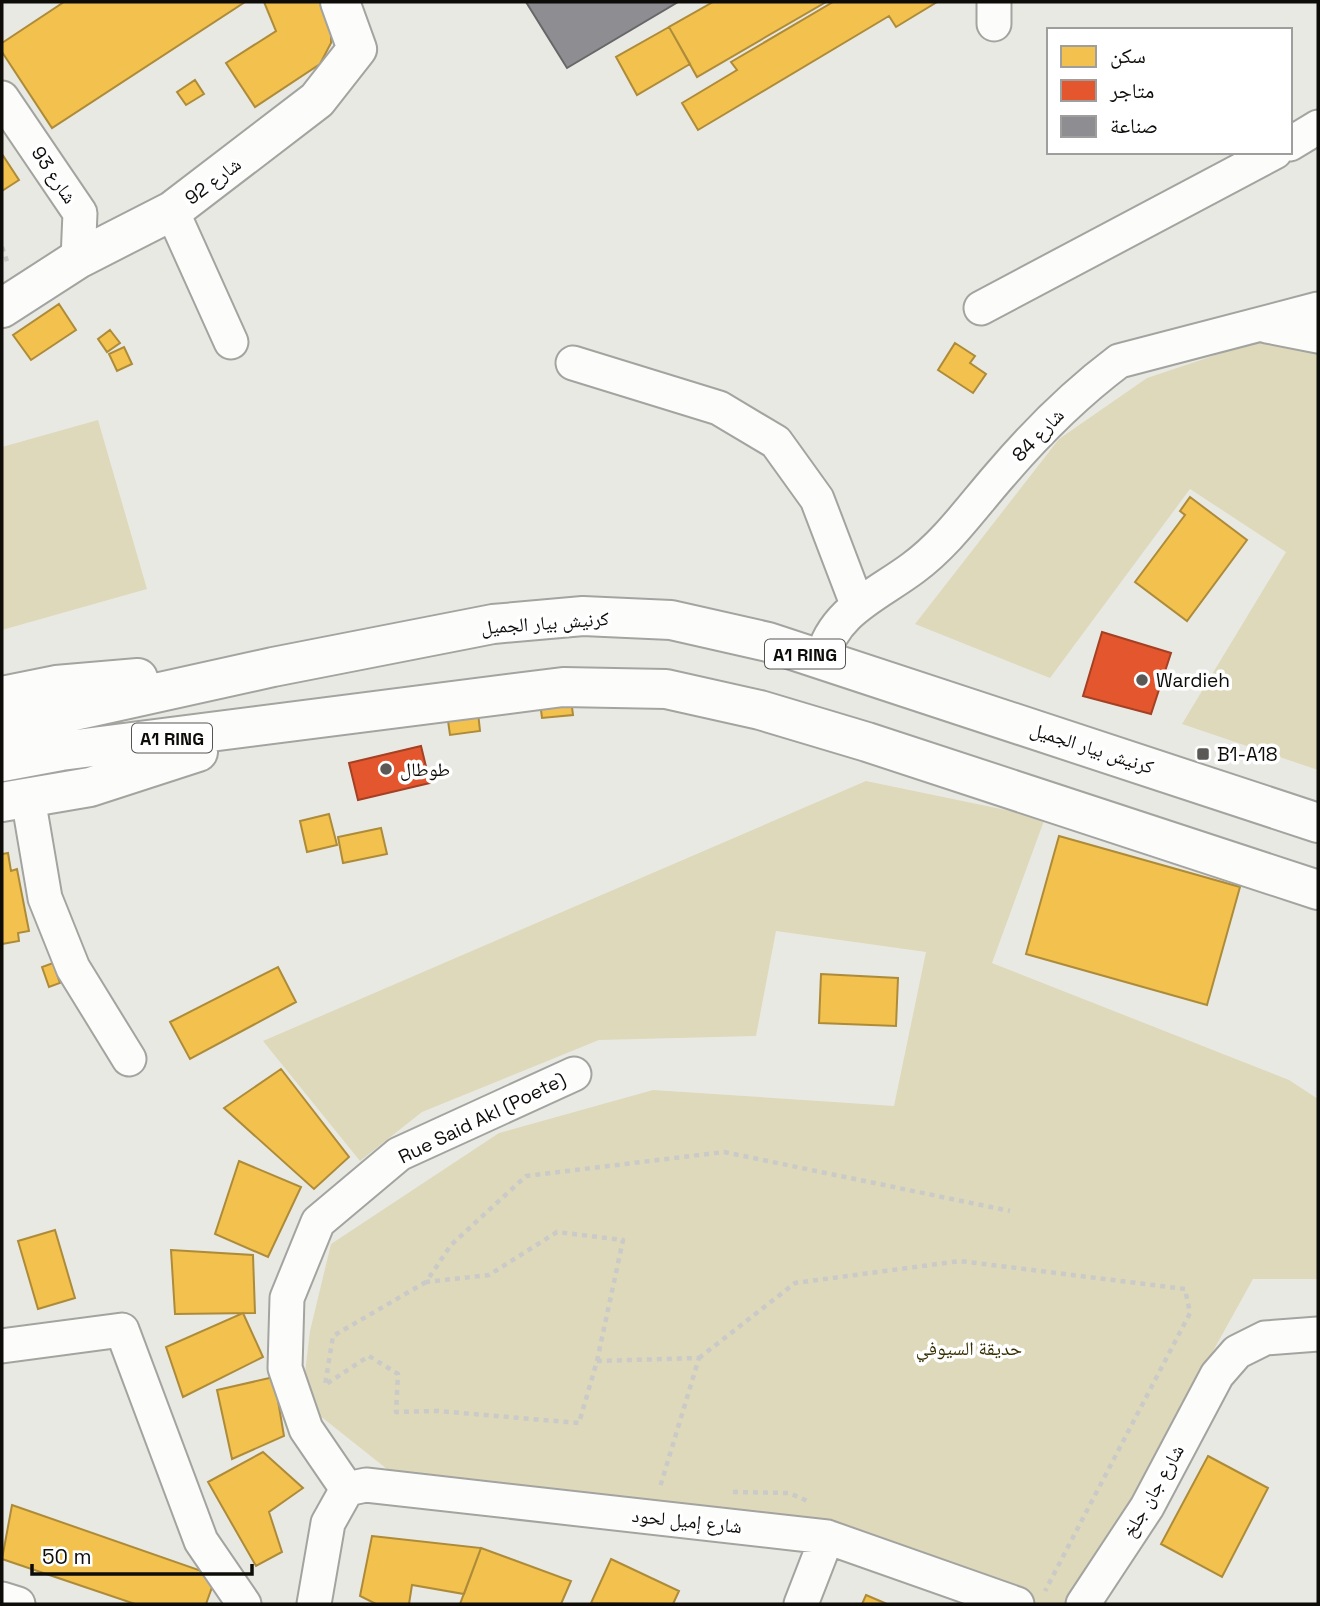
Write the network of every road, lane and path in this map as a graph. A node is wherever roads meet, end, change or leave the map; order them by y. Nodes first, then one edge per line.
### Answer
1 (340, 2) edge
2 (2, 98) edge
3 (1318, 127) edge
4 (1292, 143) edge
5 (1271, 154) edge
6 (172, 211) junction
7 (78, 259) junction
8 (981, 307) dead end
9 (2, 308) edge
10 (1318, 309) edge
11 (1262, 325) junction
12 (1318, 336) edge
13 (231, 342) dead end
14 (573, 363) dead end
15 (857, 604) junction
16 (822, 659) junction
17 (273, 667) junction
18 (2, 695) edge
19 (283, 725) junction
20 (2, 727) edge
21 (64, 733) junction
22 (2, 762) edge
23 (15, 800) edge
24 (1318, 823) edge
25 (1318, 890) edge
26 (129, 1059) dead end
27 (574, 1074) dead end
28 (1010, 1211) dead end
29 (426, 1282) junction
30 (1318, 1334) edge
31 (2, 1346) edge
32 (699, 1358) junction
33 (597, 1361) junction
34 (347, 1489) junction
35 (672, 1491) dead end
36 (724, 1492) dead end
37 (814, 1503) dead end
38 (827, 1537) junction
39 (2, 1599) edge
40 (1030, 1600) edge
41 (19, 1604) edge
42 (244, 1604) edge
43 (314, 1604) edge
44 (800, 1604) edge
45 (1083, 1604) edge

1 - 6 main road, شارع 92
2 - 7 street, شارع 93
3 - 4 street
5 - 8 street
6 - 7 main road, شارع 92
6 - 13 street
7 - 9 main road, شارع 92
10 - 11 street
11 - 12 street, شارع 84
11 - 15 street, شارع 84
14 - 15 street
15 - 16 street, شارع 84
16 - 17 main road, كرنيش بيار الجميل / A1 RING
16 - 24 main road, كرنيش بيار الجميل / A1 RING
17 - 18 main road
17 - 21 main road, كرنيش بيار الجميل / A1 RING
19 - 21 main road, كرنيش بيار الجميل / A1 RING
19 - 23 main road
19 - 25 main road, كرنيش بيار الجميل / A1 RING
20 - 21 main road, كرنيش بيار الجميل / A1 RING
21 - 22 main road, كرنيش بيار الجميل / A1 RING
23 - 26 street
27 - 34 street, Rue Said Akl (Poete)
28 - 29 path
29 - 33 path
29 - 33 path
30 - 45 street, شارع جان جلخ
31 - 42 street
32 - 33 path
32 - 35 path
32 - 40 path
34 - 38 street, شارع إميل لحود
34 - 43 street
36 - 37 path
38 - 40 street, شارع إميل لحود
38 - 44 street
39 - 41 street

